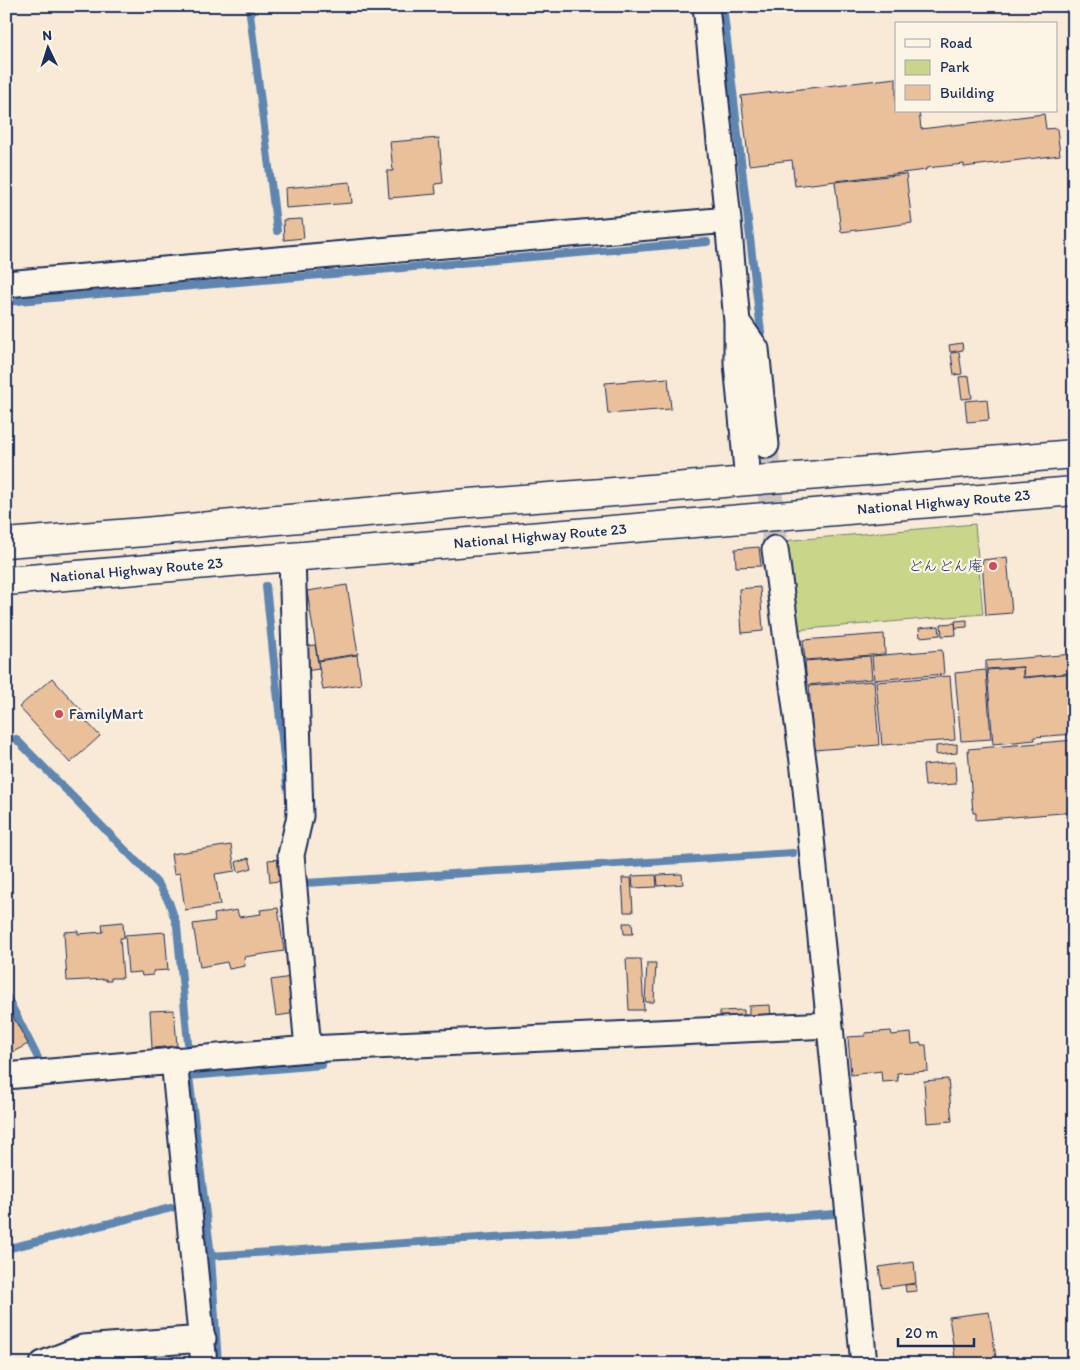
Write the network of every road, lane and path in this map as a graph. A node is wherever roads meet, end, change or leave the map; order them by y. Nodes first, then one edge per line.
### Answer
1 (706, 6) edge
2 (728, 220) junction
3 (6, 284) edge
4 (736, 322) junction
5 (766, 444) tunnel mouth
6 (1074, 454) edge
7 (748, 481) junction
8 (1074, 491) edge
9 (6, 543) edge
10 (776, 549) tunnel mouth
11 (292, 557) junction
12 (6, 581) edge
13 (829, 1025) junction
14 (308, 1049) junction
15 (174, 1060) junction
16 (6, 1076) edge
17 (203, 1339) junction
18 (43, 1364) edge
19 (204, 1364) edge
20 (864, 1364) edge

1 - 2 street
2 - 3 street
2 - 4 street
4 - 5 street
4 - 7 street
6 - 7 highway
7 - 9 highway
8 - 11 highway, National Highway Route 23
10 - 13 street
11 - 12 highway, National Highway Route 23
11 - 14 street
13 - 14 street
13 - 20 street
14 - 15 street
15 - 16 street
15 - 17 street
17 - 18 street
17 - 19 street

